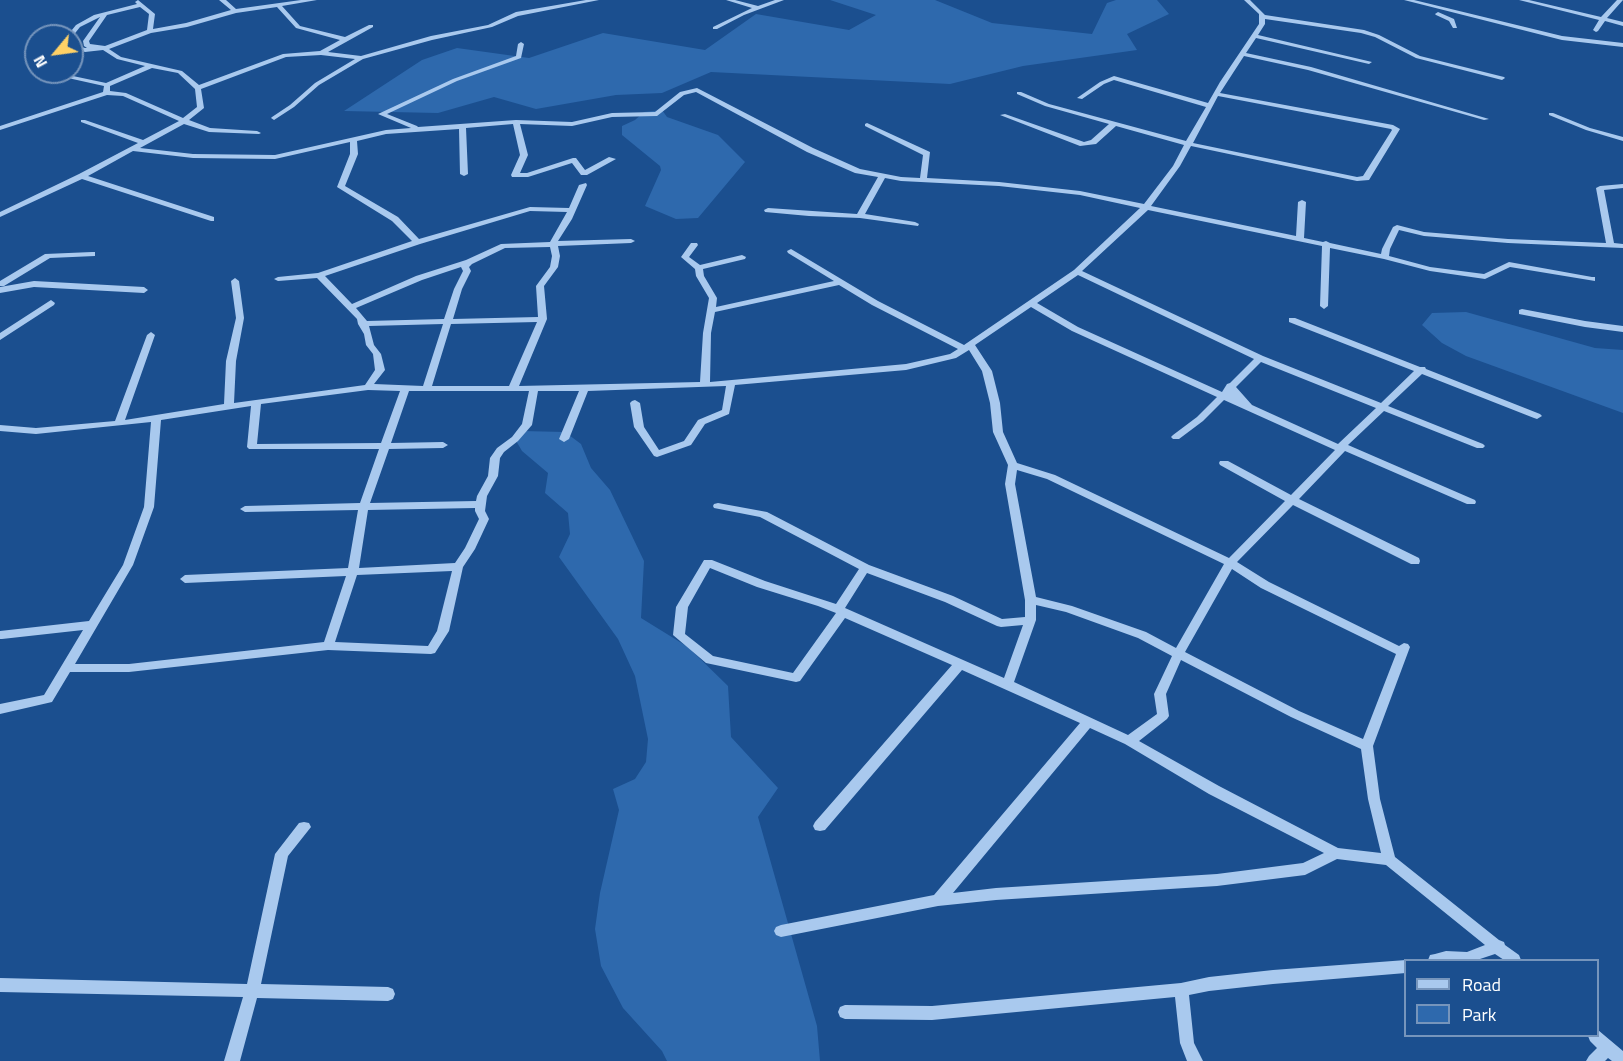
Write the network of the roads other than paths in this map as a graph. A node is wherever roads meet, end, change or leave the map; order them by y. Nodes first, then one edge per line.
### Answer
1 (135, 0) edge
2 (222, 0) edge
3 (314, 0) edge
4 (596, 0) edge
5 (729, 0) edge
6 (781, 0) edge
7 (1247, 0) edge
8 (1398, 0) edge
9 (1407, 0) edge
10 (1522, 0) edge
11 (1620, 0) edge
12 (141, 5) junction
13 (278, 5) junction
14 (758, 8) junction
15 (235, 11) junction
16 (105, 14) junction
17 (1263, 17) junction
18 (1603, 19) junction
19 (82, 24) edge
20 (1623, 24) edge
21 (370, 26) dead end
22 (1455, 27) dead end
23 (715, 28) dead end
24 (1596, 30) dead end
25 (150, 31) junction
26 (1256, 36) junction
27 (344, 39) junction
28 (521, 44) dead end
29 (1623, 45) edge
30 (105, 48) junction
31 (84, 50) edge
32 (321, 53) junction
33 (1242, 54) junction
34 (361, 58) junction
35 (1369, 62) dead end
36 (154, 64) junction
37 (1502, 78) dead end
38 (84, 83) edge
39 (198, 88) junction
40 (107, 89) junction
41 (1019, 93) dead end
42 (1216, 94) junction
43 (1080, 98) dead end
44 (1210, 106) junction
45 (1551, 114) dead end
46 (1003, 115) dead end
47 (274, 118) dead end
48 (1486, 118) dead end
49 (83, 121) dead end
50 (184, 121) junction
51 (516, 122) junction
52 (1114, 124) junction
53 (462, 125) junction
54 (867, 125) dead end
55 (0, 128) edge
56 (418, 129) junction
57 (257, 133) dead end
58 (353, 139) junction
59 (1623, 139) edge
60 (144, 143) junction
61 (1189, 144) junction
62 (131, 149) junction
63 (612, 159) dead end
64 (464, 174) dead end
65 (82, 176) junction
66 (884, 176) junction
67 (923, 180) junction
68 (583, 185) dead end
69 (1623, 186) edge
70 (1302, 202) dead end
71 (1148, 205) junction
72 (572, 210) junction
73 (768, 210) dead end
74 (0, 215) edge
75 (860, 216) junction
76 (211, 219) dead end
77 (915, 224) dead end
78 (1300, 238) junction
79 (631, 241) dead end
80 (417, 242) junction
81 (553, 243) junction
82 (1326, 243) junction
83 (694, 245) dead end
84 (1610, 245) junction
85 (1623, 246) edge
86 (791, 251) dead end
87 (92, 254) dead end
88 (742, 257) dead end
89 (1385, 257) junction
90 (469, 262) junction
91 (699, 268) junction
92 (1077, 272) junction
93 (319, 275) junction
94 (278, 279) dead end
95 (1592, 279) dead end
96 (235, 281) dead end
97 (840, 282) junction
98 (3, 286) edge
99 (144, 290) dead end
100 (51, 303) dead end
101 (1030, 303) junction
102 (1324, 306) dead end
103 (351, 307) junction
104 (712, 310) junction
105 (1522, 312) dead end
106 (543, 319) junction
107 (1292, 320) dead end
108 (449, 321) junction
109 (362, 324) junction
110 (1623, 329) edge
111 (151, 335) dead end
112 (0, 337) edge
113 (968, 347) junction
114 (1260, 358) junction
115 (1422, 369) junction
116 (730, 382) junction
117 (705, 384) junction
118 (1230, 386) junction
119 (368, 387) junction
120 (406, 387) junction
121 (513, 388) junction
122 (534, 388) junction
123 (585, 388) junction
124 (427, 389) junction
125 (1221, 396) junction
126 (256, 402) junction
127 (635, 403) dead end
128 (229, 406) junction
129 (1384, 406) junction
130 (1537, 416) dead end
131 (156, 418) junction
132 (119, 423) junction
133 (0, 428) edge
134 (1176, 437) dead end
135 (564, 439) dead end
136 (443, 445) dead end
137 (1480, 446) dead end
138 (384, 447) junction
139 (1342, 447) junction
140 (1224, 463) dead end
141 (1012, 465) junction
142 (1290, 499) junction
143 (1470, 502) dead end
144 (482, 504) junction
145 (364, 505) junction
146 (718, 506) dead end
147 (245, 509) dead end
148 (1415, 561) dead end
149 (1230, 563) junction
150 (458, 567) junction
151 (865, 568) junction
152 (353, 572) junction
153 (185, 579) dead end
154 (1031, 600) junction
155 (840, 611) junction
156 (1030, 620) junction
157 (93, 626) junction
158 (2, 635) dead end
159 (328, 646) junction
160 (1178, 655) junction
161 (960, 664) junction
162 (68, 669) junction
163 (1008, 684) junction
164 (0, 709) edge
165 (1089, 721) junction
166 (1129, 741) junction
167 (1367, 746) junction
168 (820, 826) dead end
169 (304, 827) dead end
170 (1336, 853) junction
171 (1389, 860) junction
172 (938, 900) junction
173 (781, 931) dead end
174 (1499, 946) junction
175 (1439, 959) edge
176 (1513, 959) edge
177 (1404, 966) edge
178 (0, 985) edge
179 (252, 990) junction
180 (1180, 990) junction
181 (388, 994) dead end
182 (845, 1012) dead end
183 (1597, 1037) edge
184 (1608, 1048) junction
185 (232, 1061) edge
186 (1195, 1061) edge
187 (1594, 1061) edge
188 (1623, 1061) edge

1 - 12 street
2 - 15 street
3 - 13 street
4 - 34 street
5 - 14 street
6 - 14 street
7 - 17 street
8 - 22 street
9 - 29 street
10 - 18 street
11 - 18 street
12 - 16 street
12 - 25 street
13 - 15 street
13 - 27 street
14 - 23 street
15 - 25 street
16 - 19 street
16 - 30 street
17 - 26 street
17 - 37 street
18 - 20 street
18 - 24 street
21 - 27 street
25 - 30 street
26 - 33 street
26 - 35 street
27 - 32 street
28 - 56 street
30 - 31 street
30 - 36 street
32 - 34 street
32 - 39 street
33 - 42 street
33 - 48 street
34 - 47 street
36 - 39 street
36 - 40 street
38 - 40 street
39 - 50 street
40 - 50 street
40 - 55 street
41 - 52 street
42 - 44 street
42 - 61 street
43 - 44 street
44 - 61 street
45 - 59 street
46 - 52 street
49 - 60 street
50 - 57 street
50 - 60 street
51 - 53 street
51 - 63 street
51 - 66 street
52 - 61 street
53 - 56 street
53 - 64 street
54 - 67 street
56 - 58 street
58 - 62 street
58 - 80 street
60 - 62 street
61 - 71 street
62 - 65 street
65 - 74 street
65 - 76 street
66 - 67 street
66 - 75 street
67 - 71 street
68 - 72 street
69 - 84 street
70 - 78 street
71 - 78 street
71 - 92 street
72 - 80 street
72 - 81 street
73 - 75 street
75 - 77 street
78 - 82 street
79 - 81 street
80 - 93 street
81 - 90 street
81 - 106 street
82 - 89 street
82 - 102 street
83 - 91 street
84 - 85 street
84 - 89 street
86 - 97 street
87 - 98 street
88 - 91 street
89 - 95 street
90 - 103 street
90 - 108 street
91 - 104 street
92 - 101 street
92 - 114 street
93 - 94 street
93 - 103 street
96 - 128 street
97 - 104 street
97 - 113 street
98 - 99 street
100 - 112 street
101 - 113 street
101 - 125 street
103 - 109 street
104 - 117 street
105 - 110 street
106 - 108 street
106 - 121 street
107 - 115 street
108 - 109 street
108 - 124 street
109 - 119 street
111 - 132 street
113 - 116 street
113 - 141 street
114 - 118 street
114 - 129 street
115 - 129 street
115 - 130 street
116 - 117 street
116 - 127 street
117 - 123 street
118 - 125 street
118 - 139 street
119 - 120 street
119 - 126 street
120 - 124 street
120 - 138 street
121 - 122 street
121 - 124 street
122 - 123 street
122 - 144 street
123 - 135 street
125 - 134 street
125 - 139 street
126 - 128 street
126 - 138 street
128 - 131 street
129 - 137 street
129 - 139 street
131 - 132 street
131 - 157 street
132 - 133 street
136 - 138 street
138 - 145 street
139 - 142 street
139 - 143 street
140 - 142 street
141 - 149 street
141 - 154 street
142 - 148 street
142 - 149 street
144 - 145 street
144 - 150 street
145 - 147 street
145 - 152 street
146 - 151 street
149 - 160 street
149 - 167 street
150 - 152 street
150 - 159 street
151 - 155 street
151 - 156 street
152 - 153 street
152 - 159 street
154 - 156 street
154 - 160 street
155 - 155 street
155 - 161 street
156 - 163 street
157 - 158 street
157 - 162 street
159 - 162 street
160 - 166 street
160 - 167 street
161 - 163 street
161 - 168 street
162 - 164 street
163 - 165 street
165 - 166 street
165 - 172 street
166 - 170 street
167 - 171 street
169 - 179 street
170 - 171 street
170 - 172 street
171 - 174 street
172 - 173 street
174 - 175 street
174 - 176 street
177 - 180 street
178 - 179 street
179 - 181 street
179 - 185 street
180 - 182 street
180 - 186 street
183 - 184 street
184 - 187 street
184 - 188 street

